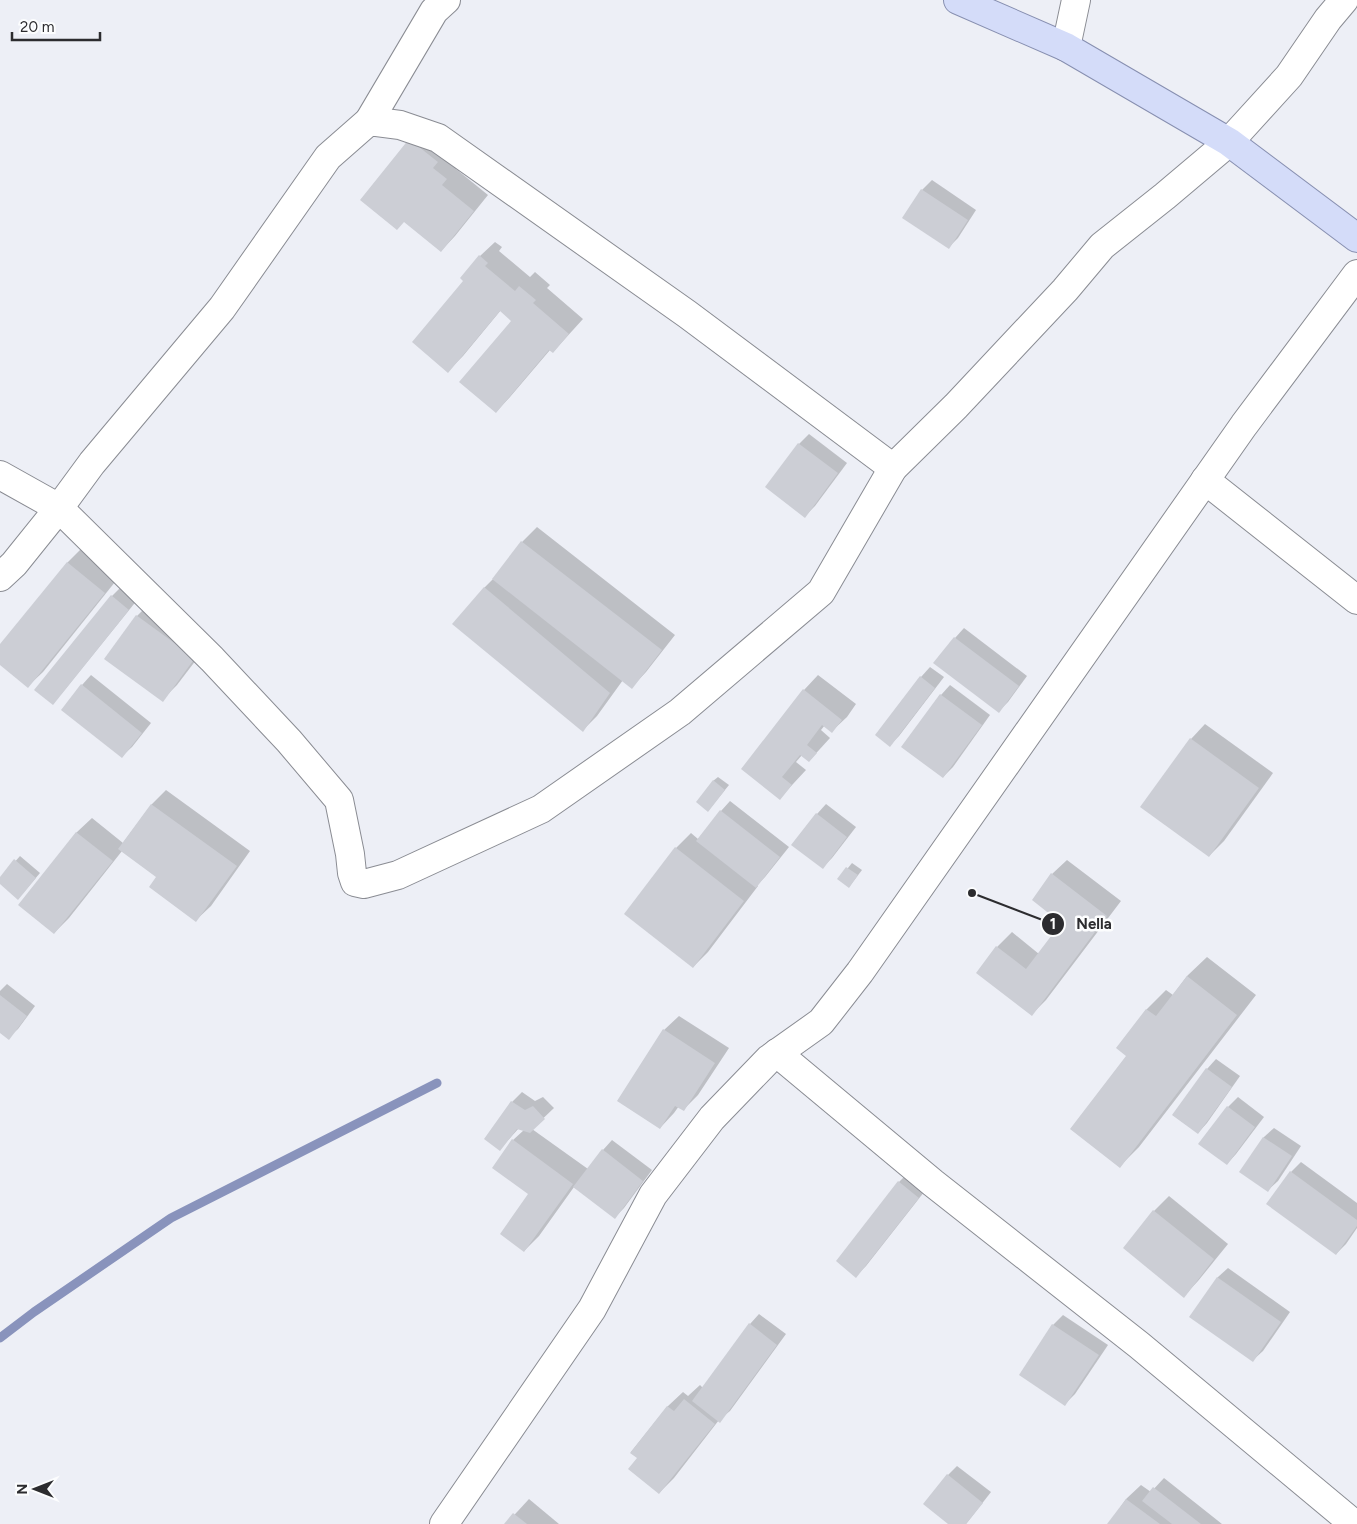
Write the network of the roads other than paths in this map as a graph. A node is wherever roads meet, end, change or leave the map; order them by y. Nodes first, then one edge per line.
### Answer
1 (446, 0) edge
2 (958, 0) edge
3 (1076, 0) edge
4 (1344, 0) edge
5 (1066, 47) junction
6 (369, 121) junction
7 (1229, 142) junction
8 (1357, 238) edge
9 (1357, 274) edge
10 (893, 468) junction
11 (0, 475) edge
12 (1205, 480) junction
13 (59, 508) junction
14 (0, 577) edge
15 (1357, 600) edge
16 (777, 1053) junction
17 (1357, 1518) edge
18 (444, 1524) edge
19 (1354, 1524) edge

1 - 6 street
2 - 5 main road
3 - 5 street
4 - 7 street
5 - 7 main road
6 - 10 street
6 - 13 street
7 - 8 main road
7 - 10 street
9 - 12 street
10 - 13 street
11 - 13 street
12 - 15 street
12 - 16 street
13 - 14 street
16 - 18 street
16 - 19 street
17 - 19 street

